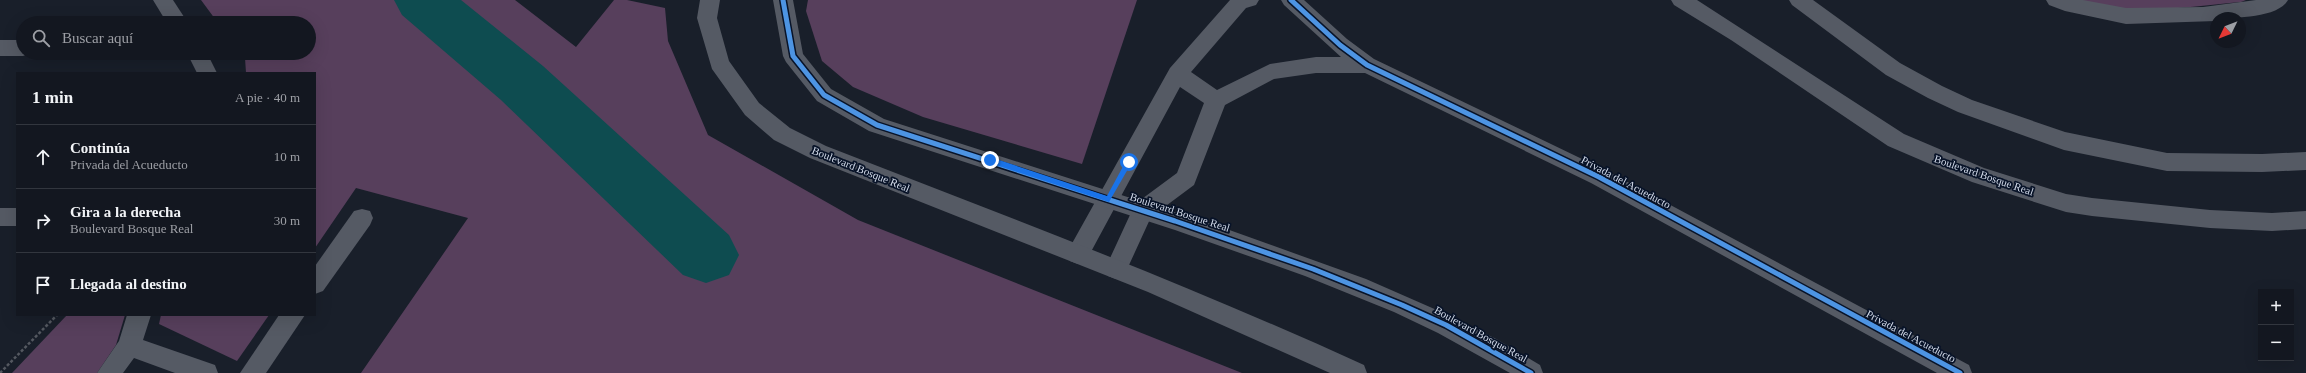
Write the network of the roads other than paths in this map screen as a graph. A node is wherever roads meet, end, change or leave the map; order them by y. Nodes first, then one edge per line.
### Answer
1 (163, 0) edge
2 (710, 0) edge
3 (784, 0) edge
4 (1249, 0) edge
5 (1291, 0) edge
6 (1681, 0) edge
7 (1799, 0) edge
8 (2056, 0) edge
9 (2278, 0) edge
10 (173, 16) edge
11 (0, 48) edge
12 (16, 48) edge
13 (200, 60) edge
14 (1367, 65) junction
15 (206, 72) edge
16 (1176, 74) junction
17 (1216, 100) junction
18 (2306, 161) edge
19 (1109, 200) junction
20 (1143, 211) junction
21 (0, 217) edge
22 (16, 217) edge
23 (362, 218) dead end
24 (2306, 220) edge
25 (1078, 254) junction
26 (1116, 269) junction
27 (316, 283) edge
28 (139, 316) edge
29 (292, 316) edge
30 (129, 346) junction
31 (109, 373) edge
32 (206, 373) edge
33 (252, 373) edge
34 (1355, 373) edge
35 (1531, 373) edge
36 (1960, 373) edge

1 - 10 street
2 - 25 street, Boulevard Bosque Real
3 - 19 street, Boulevard Bosque Real
4 - 16 street
5 - 14 street, Privada del Acueducto
6 - 24 street, Boulevard Bosque Real
7 - 18 street
8 - 9 street
11 - 12 street
13 - 15 street
14 - 17 street, Privada del Acueducto
14 - 36 street, Privada del Acueducto
16 - 17 street
16 - 19 street
17 - 20 street
19 - 20 street, Boulevard Bosque Real
19 - 25 street
20 - 26 street
20 - 35 street, Boulevard Bosque Real
21 - 22 street
23 - 27 street
25 - 26 street, Boulevard Bosque Real
26 - 34 street, Boulevard Bosque Real
28 - 30 street
29 - 33 street
30 - 31 street
30 - 32 street

